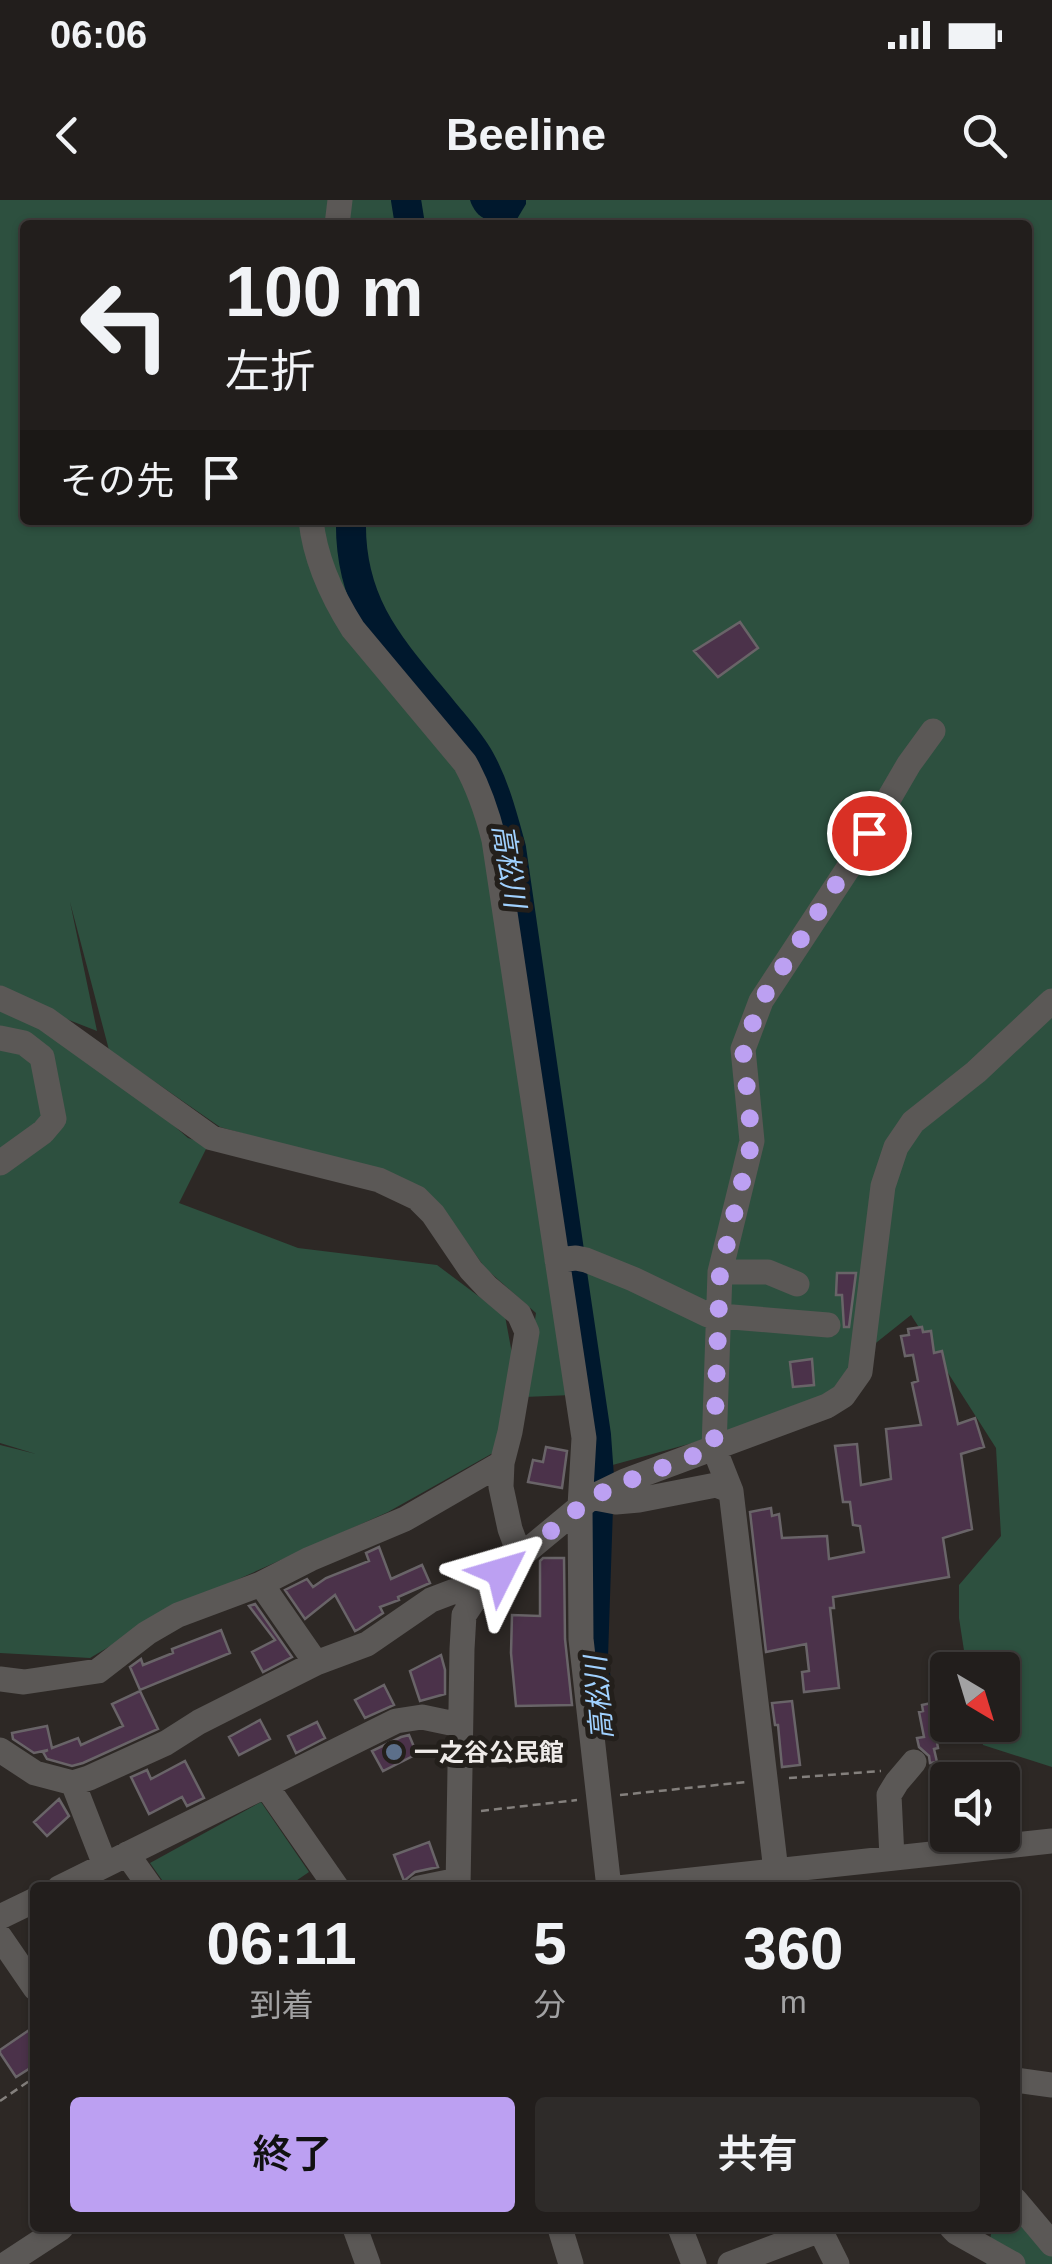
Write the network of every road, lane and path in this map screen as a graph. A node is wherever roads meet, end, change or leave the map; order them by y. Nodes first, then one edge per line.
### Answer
1 (312, 525) edge
2 (932, 731) dead end
3 (0, 998) edge
4 (1052, 1001) edge
5 (0, 1038) edge
6 (0, 1163) edge
7 (558, 1260) junction
8 (720, 1272) junction
9 (796, 1284) dead end
10 (718, 1315) junction
11 (828, 1325) dead end
12 (714, 1448) junction
13 (502, 1462) junction
14 (732, 1491) junction
15 (586, 1502) junction
16 (520, 1556) junction
17 (262, 1584) junction
18 (482, 1588) junction
19 (316, 1663) junction
20 (0, 1679) edge
21 (460, 1725) junction
22 (0, 1750) edge
23 (914, 1762) dead end
24 (72, 1783) junction
25 (266, 1786) junction
26 (599, 1797) junction
27 (459, 1814) junction
28 (1052, 1841) edge
29 (892, 1858) junction
30 (116, 1859) junction
31 (778, 1879) edge
32 (72, 1882) edge
33 (143, 1882) edge
34 (333, 1882) edge
35 (458, 1882) edge
36 (608, 1882) edge
37 (714, 1882) edge
38 (30, 1902) edge
39 (0, 1917) edge
40 (0, 1937) edge
41 (30, 1981) edge
42 (30, 2080) edge
43 (1020, 2081) edge
44 (1052, 2085) edge
45 (0, 2101) edge
46 (1020, 2206) edge
47 (56, 2232) edge
48 (356, 2232) edge
49 (561, 2232) edge
50 (682, 2232) edge
51 (811, 2232) edge
52 (821, 2232) edge
53 (956, 2232) edge
54 (1052, 2244) edge
55 (6, 2264) edge
56 (368, 2264) edge
57 (572, 2264) edge
58 (694, 2264) edge
59 (730, 2264) edge
60 (837, 2264) edge
61 (1013, 2264) edge

1 - 7 street
2 - 8 street
3 - 13 street
4 - 12 street
5 - 6 street
7 - 10 street
7 - 15 street
8 - 9 street
8 - 10 street
10 - 11 street
10 - 12 street
12 - 14 street
12 - 15 street
13 - 16 street
13 - 17 street
14 - 15 street
14 - 31 street
15 - 16 street
15 - 26 street
16 - 18 street
17 - 19 street
17 - 20 street
18 - 19 street
18 - 21 street
19 - 24 street
21 - 25 street
21 - 27 street
22 - 24 street
23 - 29 street
24 - 30 street
25 - 30 street
25 - 34 street
26 - 27 path
26 - 36 street
27 - 35 street
28 - 29 street
29 - 31 street
30 - 32 street
30 - 33 street
31 - 37 street
38 - 39 street
40 - 41 street
42 - 45 path
43 - 44 street
46 - 54 street
47 - 55 street
48 - 56 street
49 - 57 street
50 - 58 street
51 - 59 street
52 - 60 street
53 - 61 street

